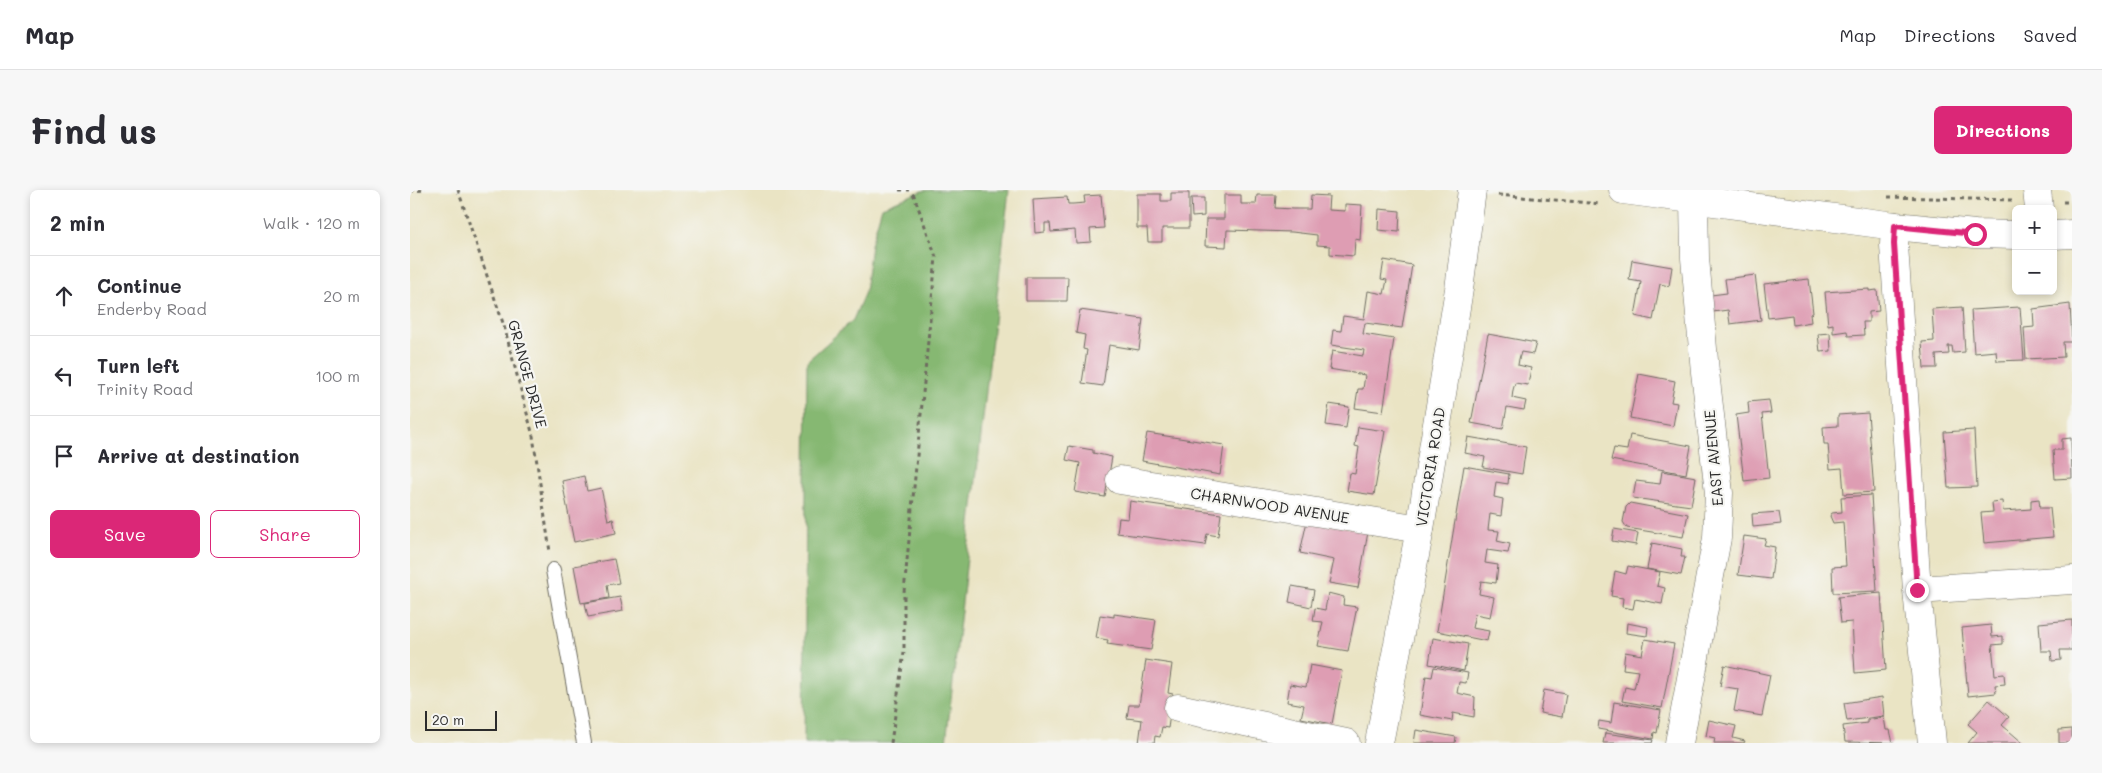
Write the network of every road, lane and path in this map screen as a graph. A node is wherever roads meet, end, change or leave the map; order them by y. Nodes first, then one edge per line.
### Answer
1 (426, 190) edge
2 (458, 190) edge
3 (899, 190) edge
4 (911, 190) edge
5 (1472, 190) edge
6 (1623, 190) edge
7 (410, 191) edge
8 (1884, 197) dead end
9 (1694, 199) junction
10 (2038, 200) edge
11 (2072, 202) edge
12 (1895, 226) junction
13 (2072, 234) edge
14 (2012, 235) edge
15 (2057, 235) edge
16 (1120, 480) dead end
17 (1420, 529) junction
18 (553, 570) joint
19 (2072, 580) edge
20 (1917, 590) junction
21 (1178, 708) dead end
22 (584, 743) edge
23 (891, 743) edge
24 (1346, 743) edge
25 (1379, 743) edge
26 (1679, 743) edge
27 (1932, 743) edge

1 - 7 path
2 - 18 path, GRANGE DRIVE
3 - 4 path
4 - 23 path
5 - 17 street, VICTORIA ROAD
6 - 9 street
8 - 10 path
9 - 12 street
9 - 26 street, EAST AVENUE
10 - 11 path
12 - 14 street
12 - 20 street
13 - 15 street
16 - 17 street, CHARNWOOD AVENUE
17 - 25 street, VICTORIA ROAD
18 - 22 lane
19 - 20 street
20 - 27 street
21 - 24 street

